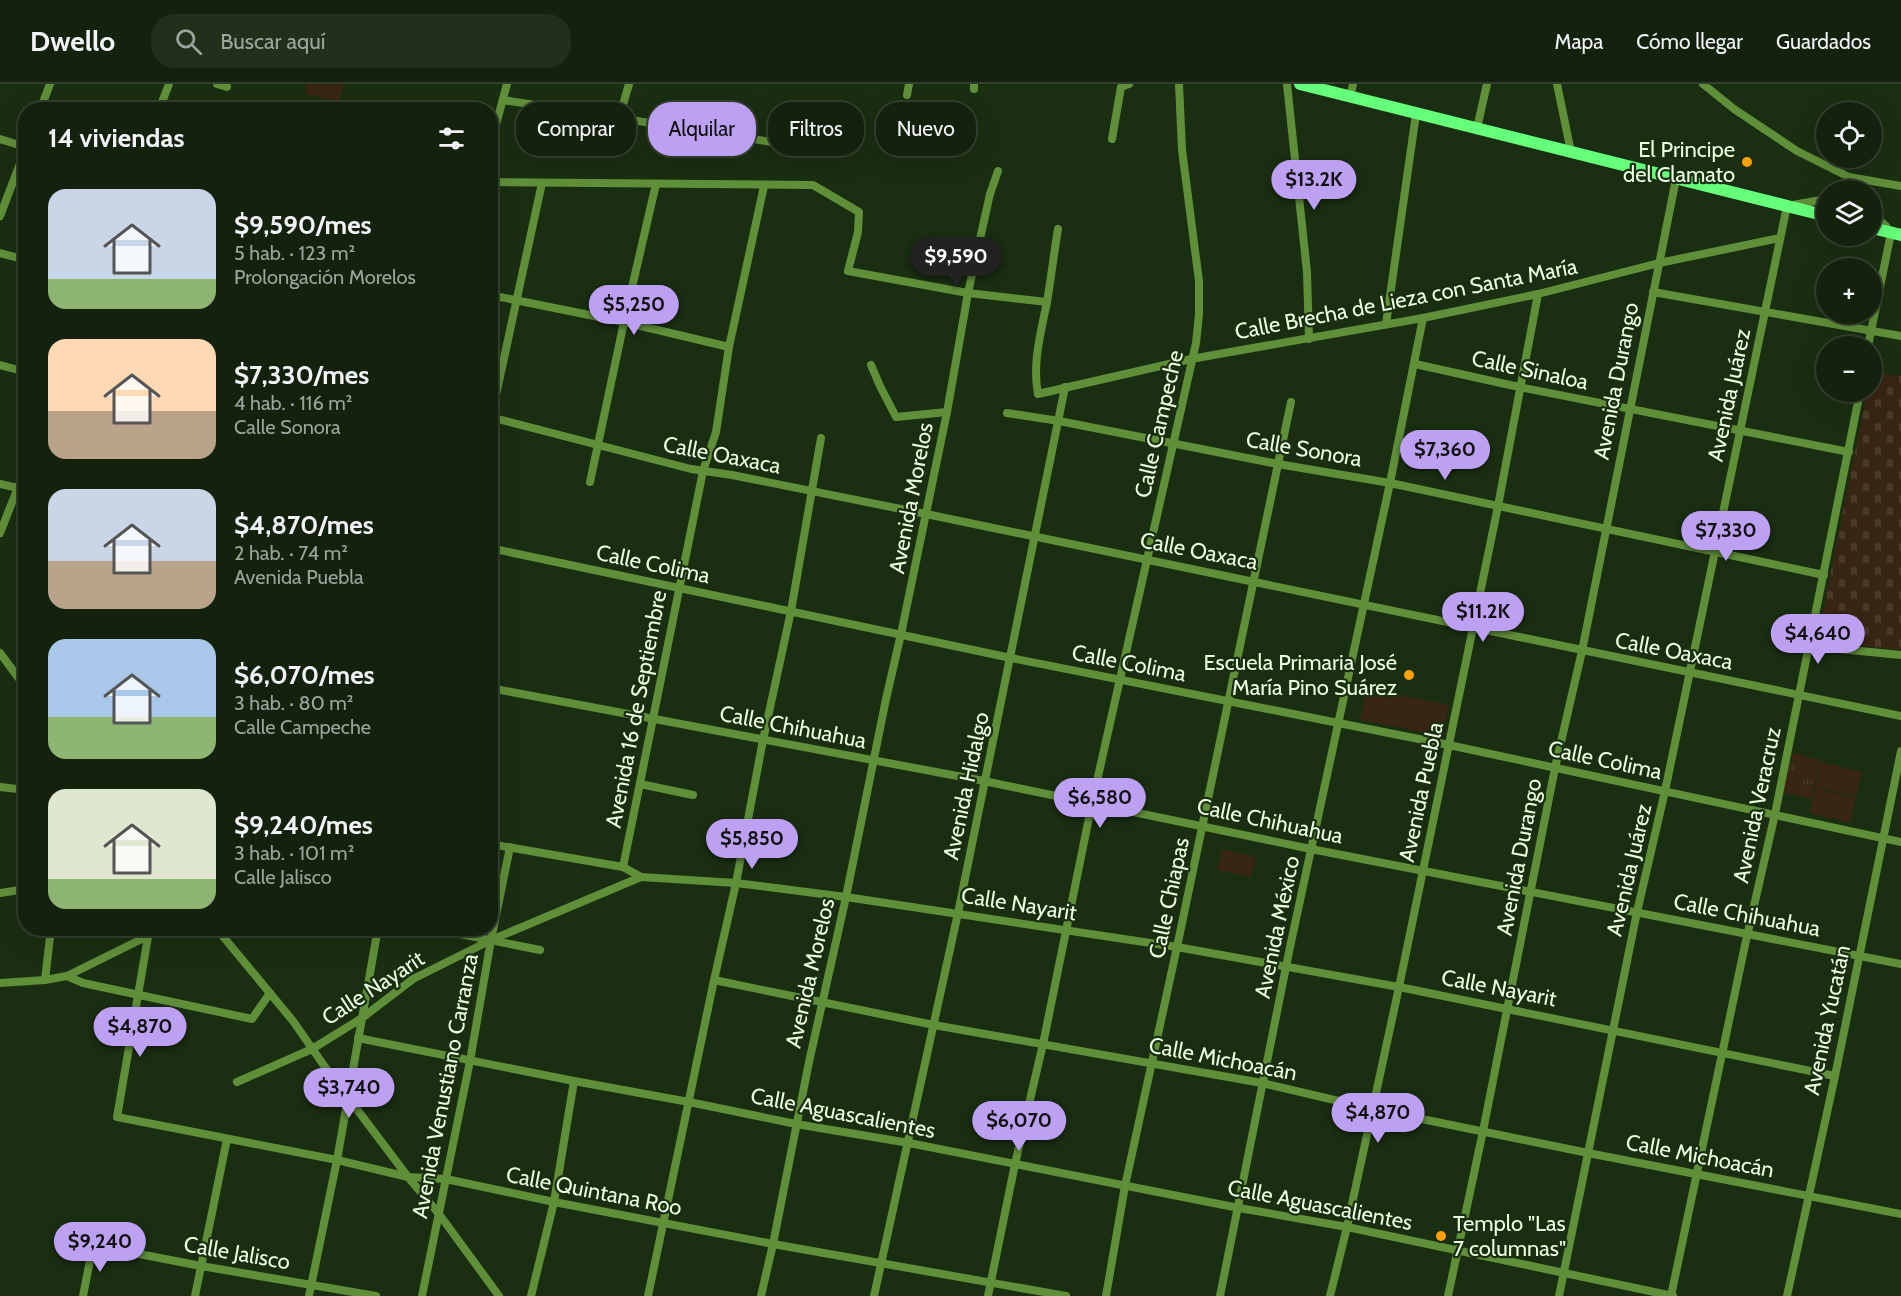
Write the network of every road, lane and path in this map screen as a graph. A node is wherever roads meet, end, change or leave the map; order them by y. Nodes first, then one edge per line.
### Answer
1 (50, 84) edge
2 (168, 84) edge
3 (217, 84) edge
4 (507, 84) edge
5 (629, 84) edge
6 (909, 84) edge
7 (1129, 84) edge
8 (1179, 84) edge
9 (1287, 84) edge
10 (1300, 84) edge
11 (1486, 84) edge
12 (1557, 84) edge
13 (1703, 84) edge
14 (227, 87) dead end
15 (1352, 90) edge
16 (907, 95) dead end
17 (503, 100) junction
18 (43, 102) edge
19 (162, 102) edge
20 (516, 102) edge
21 (624, 102) edge
22 (1416, 114) junction
23 (498, 118) edge
24 (636, 121) edge
25 (1477, 128) junction
26 (0, 139) edge
27 (1112, 139) dead end
28 (768, 141) edge
29 (18, 145) edge
30 (1571, 152) junction
31 (18, 169) edge
32 (998, 171) dead end
33 (1849, 177) junction
34 (1676, 179) junction
35 (1848, 180) edge
36 (498, 182) edge
37 (542, 183) junction
38 (656, 184) junction
39 (764, 186) junction
40 (1901, 186) edge
41 (1816, 201) edge
42 (1787, 206) junction
43 (1816, 213) edge
44 (0, 216) edge
45 (1882, 222) edge
46 (1058, 229) dead end
47 (1896, 234) edge
48 (1780, 238) junction
49 (0, 253) edge
50 (18, 258) edge
51 (1659, 263) junction
52 (1653, 292) junction
53 (968, 293) junction
54 (1538, 294) junction
55 (498, 297) edge
56 (516, 300) junction
57 (1047, 302) junction
58 (1765, 311) junction
59 (1423, 318) junction
60 (624, 322) junction
61 (1386, 324) junction
62 (1871, 330) junction
63 (1870, 336) edge
64 (1901, 336) edge
65 (1309, 339) junction
66 (729, 347) junction
67 (1191, 359) junction
68 (1415, 364) junction
69 (0, 365) edge
70 (871, 365) dead end
71 (18, 370) edge
72 (498, 385) edge
73 (1065, 387) junction
74 (1519, 387) junction
75 (1291, 402) dead end
76 (1858, 402) edge
77 (1629, 409) junction
78 (946, 412) junction
79 (1007, 413) dead end
80 (498, 420) edge
81 (1059, 421) junction
82 (1740, 431) junction
83 (821, 438) dead end
84 (1173, 442) junction
85 (598, 445) junction
86 (1849, 452) junction
87 (1278, 464) junction
88 (703, 471) junction
89 (590, 482) dead end
90 (1390, 483) junction
91 (0, 484) edge
92 (18, 488) edge
93 (812, 491) junction
94 (18, 497) edge
95 (1498, 506) junction
96 (926, 514) junction
97 (1605, 529) junction
98 (0, 533) edge
99 (1036, 537) junction
100 (498, 550) edge
101 (1715, 552) junction
102 (1146, 559) junction
103 (1824, 575) junction
104 (1254, 580) junction
105 (680, 587) junction
106 (1364, 605) junction
107 (790, 611) junction
108 (1473, 626) junction
109 (901, 634) junction
110 (1809, 645) junction
111 (1582, 651) junction
112 (0, 653) edge
113 (1901, 655) edge
114 (1011, 658) junction
115 (1690, 671) junction
116 (18, 677) edge
117 (1119, 679) junction
118 (498, 689) edge
119 (1799, 694) junction
120 (1228, 701) junction
121 (1901, 716) edge
122 (654, 718) junction
123 (1339, 724) junction
124 (763, 740) junction
125 (1449, 745) junction
126 (1901, 751) edge
127 (874, 760) junction
128 (1555, 768) junction
129 (984, 781) junction
130 (640, 784) junction
131 (0, 787) edge
132 (18, 789) edge
133 (1665, 791) junction
134 (693, 795) dead end
135 (1092, 803) junction
136 (1775, 814) junction
137 (1202, 825) junction
138 (1883, 838) junction
139 (1901, 842) edge
140 (498, 845) edge
141 (510, 847) junction
142 (1311, 849) junction
143 (623, 867) junction
144 (1423, 870) junction
145 (641, 877) junction
146 (736, 883) junction
147 (18, 890) edge
148 (1531, 891) junction
149 (0, 893) edge
150 (846, 897) junction
151 (498, 906) edge
152 (1637, 912) junction
153 (958, 913) junction
154 (1066, 930) junction
155 (1747, 933) junction
156 (50, 936) edge
157 (223, 936) edge
158 (377, 936) edge
159 (471, 936) edge
160 (492, 936) edge
161 (148, 937) joint
162 (491, 940) junction
163 (1177, 947) junction
164 (540, 950) dead end
165 (1859, 955) junction
166 (1901, 964) edge
167 (1287, 966) junction
168 (67, 976) junction
169 (45, 980) junction
170 (714, 980) junction
171 (0, 984) edge
172 (1400, 987) junction
173 (270, 993) junction
174 (137, 994) junction
175 (822, 1001) junction
176 (1508, 1009) junction
177 (362, 1018) junction
178 (934, 1025) junction
179 (1613, 1030) junction
180 (358, 1038) junction
181 (1043, 1044) junction
182 (312, 1049) junction
183 (1723, 1053) junction
184 (470, 1061) junction
185 (1152, 1064) junction
186 (1835, 1076) junction
187 (574, 1081) junction
188 (237, 1082) dead end
189 (1262, 1083) junction
190 (347, 1095) junction
191 (689, 1102) junction
192 (1373, 1109) junction
193 (796, 1124) junction
194 (1483, 1131) junction
195 (227, 1139) junction
196 (909, 1143) junction
197 (1588, 1153) junction
198 (337, 1160) junction
199 (1015, 1164) junction
200 (1697, 1174) junction
201 (408, 1177) junction
202 (446, 1179) junction
203 (1125, 1186) junction
204 (1808, 1195) junction
205 (554, 1202) junction
206 (1239, 1208) junction
207 (439, 1214) junction
208 (1901, 1214) edge
209 (663, 1222) junction
210 (1347, 1227) junction
211 (773, 1244) junction
212 (1457, 1251) junction
213 (881, 1262) junction
214 (201, 1266) junction
215 (1564, 1272) junction
216 (991, 1283) junction
217 (312, 1285) junction
218 (83, 1296) edge
219 (195, 1296) edge
220 (309, 1296) edge
221 (376, 1296) edge
222 (422, 1296) edge
223 (500, 1296) edge
224 (531, 1296) edge
225 (648, 1296) edge
226 (761, 1296) edge
227 (874, 1296) edge
228 (988, 1296) edge
229 (1066, 1296) edge
230 (1106, 1296) edge
231 (1220, 1296) edge
232 (1330, 1296) edge
233 (1448, 1296) edge
234 (1559, 1296) edge
235 (1672, 1296) edge
236 (1787, 1296) edge

1 - 18 street
2 - 19 street
3 - 14 street
4 - 17 street
5 - 21 street
6 - 16 street
7 - 27 street
8 - 67 street, Calle Campeche
9 - 65 street
10 - 15 main road
11 - 25 street
12 - 30 street
13 - 33 street
15 - 22 main road
17 - 20 street
17 - 23 street
22 - 25 main road
22 - 61 street
24 - 28 street
25 - 30 main road
26 - 29 street
30 - 34 main road
31 - 44 street
32 - 53 street, Avenida Morelos
33 - 35 street
33 - 40 street
34 - 42 main road
34 - 51 street, Avenida Durango
36 - 37 street
37 - 38 street
37 - 56 street
38 - 39 street
38 - 60 street
39 - 53 street
39 - 66 street, Avenida 16 de Septiembre
41 - 42 street
42 - 43 main road
42 - 48 street, Avenida Juárez
45 - 47 street
46 - 57 street
47 - 62 street
48 - 51 street, Calle Brecha de Lieza con Santa María
48 - 58 street, Avenida Juárez
49 - 50 street
51 - 52 street, Avenida Durango
51 - 54 street, Calle Brecha de Lieza con Santa María
52 - 58 street
52 - 77 street, Avenida Durango
53 - 57 street
53 - 78 street, Avenida Morelos
54 - 59 street, Calle Brecha de Lieza con Santa María
54 - 74 street, Avenida Puebla
55 - 56 street
56 - 60 street
56 - 72 street
57 - 73 street, Calle Brecha de Lieza con Santa María
58 - 62 street
58 - 82 street, Avenida Juárez
59 - 61 street, Calle Brecha de Lieza con Santa María
59 - 68 street, Avenida México
60 - 66 street
60 - 85 street
61 - 65 street, Calle Brecha de Lieza con Santa María
62 - 63 street
62 - 64 street
65 - 67 street, Calle Brecha de Lieza con Santa María
66 - 88 street, Avenida 16 de Septiembre
67 - 73 street, Calle Brecha de Lieza con Santa María
67 - 84 street, Calle Campeche
68 - 74 street, Calle Sinaloa
68 - 90 street, Avenida México
69 - 71 street
70 - 78 street
73 - 81 street, Avenida Hidalgo
74 - 77 street, Calle Sinaloa
74 - 95 street, Avenida Puebla
75 - 87 street, Calle Chiapas
76 - 86 street, Avenida Veracruz
77 - 82 street, Calle Sinaloa
77 - 97 street, Avenida Durango
78 - 96 street, Avenida Morelos
79 - 81 street, Calle Sonora
80 - 85 street, Calle Oaxaca
81 - 84 street, Calle Sonora
81 - 99 street, Avenida Hidalgo
82 - 86 street, Calle Sinaloa
82 - 101 street, Avenida Juárez
83 - 93 street
84 - 87 street, Calle Sonora
84 - 102 street, Calle Campeche
85 - 88 street, Calle Oaxaca
85 - 89 street
86 - 103 street, Avenida Veracruz
87 - 90 street, Calle Sonora
87 - 104 street, Calle Chiapas
88 - 93 street, Calle Oaxaca
88 - 105 street, Avenida 16 de Septiembre
90 - 95 street, Calle Sonora
90 - 106 street, Avenida México
91 - 92 street
93 - 96 street, Calle Oaxaca
93 - 107 street
94 - 98 street
95 - 97 street, Calle Sonora
95 - 108 street, Avenida Puebla
96 - 99 street, Calle Oaxaca
96 - 109 street, Avenida Morelos
97 - 101 street, Calle Sonora
97 - 111 street, Avenida Durango
99 - 102 street, Calle Oaxaca
99 - 114 street, Avenida Hidalgo
100 - 105 street, Calle Colima
101 - 103 street, Calle Sonora
101 - 115 street, Avenida Juárez
102 - 104 street, Calle Oaxaca
102 - 117 street, Calle Campeche
103 - 110 street, Avenida Veracruz
104 - 106 street, Calle Oaxaca
104 - 120 street, Calle Chiapas
105 - 107 street, Calle Colima
105 - 122 street, Avenida 16 de Septiembre
106 - 108 street, Calle Oaxaca
106 - 123 street, Avenida México
107 - 109 street, Calle Colima
107 - 124 street
108 - 111 street, Calle Oaxaca
108 - 125 street, Avenida Puebla
109 - 114 street, Calle Colima
109 - 127 street, Avenida Morelos
110 - 113 street
110 - 119 street, Avenida Veracruz
111 - 115 street, Calle Oaxaca
111 - 128 street, Avenida Durango
112 - 116 street
114 - 117 street, Calle Colima
114 - 129 street, Avenida Hidalgo
115 - 119 street, Calle Oaxaca
115 - 133 street, Avenida Juárez
117 - 120 street, Calle Colima
117 - 135 street, Calle Campeche
118 - 122 street, Calle Chihuahua
119 - 121 street, Calle Oaxaca
119 - 136 street, Avenida Veracruz
120 - 123 street, Calle Colima
120 - 137 street, Calle Chiapas
122 - 124 street, Calle Chihuahua
122 - 130 street, Avenida 16 de Septiembre
123 - 125 street, Calle Colima
123 - 142 street, Avenida México
124 - 127 street, Calle Chihuahua
124 - 146 street
125 - 128 street, Calle Colima
125 - 144 street, Avenida Puebla
126 - 138 street, Avenida Yucatán
127 - 129 street, Calle Chihuahua
127 - 150 street, Avenida Morelos
128 - 133 street, Calle Colima
128 - 148 street, Avenida Durango
129 - 135 street, Calle Chihuahua
129 - 153 street, Avenida Hidalgo
130 - 134 street
130 - 143 street, Avenida 16 de Septiembre
131 - 132 street
133 - 136 street, Calle Colima
133 - 152 street, Avenida Juárez
135 - 137 street, Calle Chihuahua
135 - 154 street, Calle Campeche
136 - 138 street, Calle Colima
136 - 155 street, Avenida Veracruz
137 - 142 street, Calle Chihuahua
137 - 163 street, Calle Chiapas
138 - 139 street, Calle Colima
138 - 165 street, Avenida Yucatán
140 - 141 street
141 - 143 street
141 - 151 street, Avenida Venustiano Carranza
142 - 144 street, Calle Chihuahua
142 - 167 street, Avenida México
143 - 145 street
144 - 148 street, Calle Chihuahua
144 - 172 street, Avenida Puebla
145 - 146 street, Calle Nayarit
145 - 162 street, Calle Nayarit
146 - 150 street, Calle Nayarit
146 - 170 street
147 - 149 street
148 - 152 street, Calle Chihuahua
148 - 176 street, Avenida Durango
150 - 153 street, Calle Nayarit
150 - 175 street, Avenida Morelos
152 - 155 street, Calle Chihuahua
152 - 179 street, Avenida Juárez
153 - 154 street, Calle Nayarit
153 - 178 street, Avenida Hidalgo
154 - 163 street, Calle Nayarit
154 - 181 street, Calle Campeche
155 - 165 street, Calle Chihuahua
155 - 183 street, Avenida Veracruz
156 - 169 street
157 - 173 street
158 - 177 street
159 - 162 street
160 - 162 street, Avenida Venustiano Carranza
161 - 168 street
161 - 174 street
162 - 164 street
162 - 177 street, Calle Nayarit
162 - 184 street, Avenida Venustiano Carranza
163 - 167 street, Calle Nayarit
163 - 185 street, Calle Chiapas
165 - 166 street, Calle Chihuahua
165 - 186 street, Avenida Yucatán
167 - 172 street, Calle Nayarit
167 - 189 street, Avenida México
168 - 169 street
168 - 174 street
169 - 171 street
170 - 175 street, Calle Michoacán
170 - 191 street
172 - 176 street, Calle Nayarit
172 - 192 street, Avenida Puebla
173 - 174 street
173 - 182 street
174 - 195 street, Calle Quintana Roo
175 - 178 street, Calle Michoacán
175 - 193 street, Avenida Morelos
176 - 179 street, Calle Nayarit
176 - 194 street, Avenida Durango
177 - 180 street
177 - 182 street, Calle Nayarit
178 - 181 street, Calle Michoacán
178 - 196 street, Avenida Hidalgo
179 - 183 street, Calle Nayarit
179 - 197 street, Avenida Juárez
180 - 184 street, Calle Aguascalientes
180 - 190 street
181 - 185 street, Calle Michoacán
181 - 199 street, Calle Campeche
182 - 188 street, Calle Nayarit
182 - 190 street
183 - 186 street, Calle Nayarit
183 - 200 street, Avenida Veracruz
184 - 187 street, Calle Aguascalientes
184 - 202 street, Avenida Venustiano Carranza
185 - 189 street, Calle Michoacán
185 - 203 street, Calle Chiapas
186 - 204 street, Avenida Yucatán
187 - 191 street, Calle Aguascalientes
187 - 205 street
189 - 192 street, Calle Michoacán
189 - 206 street, Avenida México
190 - 198 street
190 - 201 street
191 - 193 street, Calle Aguascalientes
191 - 209 street
192 - 194 street, Calle Michoacán
192 - 210 street, Avenida Puebla
193 - 196 street, Calle Aguascalientes
193 - 211 street, Avenida Morelos
194 - 197 street, Calle Michoacán
194 - 212 street, Avenida Durango
195 - 198 street, Calle Quintana Roo
195 - 214 street
196 - 199 street, Calle Aguascalientes
196 - 213 street, Avenida Hidalgo
197 - 200 street, Calle Michoacán
197 - 215 street, Avenida Juárez
198 - 201 street, Calle Quintana Roo
198 - 217 street
199 - 203 street, Calle Aguascalientes
199 - 216 street, Calle Campeche
200 - 204 street, Calle Michoacán
200 - 235 street, Avenida Veracruz
201 - 202 street, Calle Quintana Roo
201 - 207 street
202 - 205 street, Calle Quintana Roo
202 - 207 street, Avenida Venustiano Carranza
203 - 206 street, Calle Aguascalientes
203 - 230 street, Calle Chiapas
204 - 208 street, Calle Michoacán
204 - 236 street, Avenida Yucatán
205 - 209 street, Calle Quintana Roo
205 - 224 street
206 - 210 street, Calle Aguascalientes
206 - 231 street, Avenida México
207 - 222 street, Avenida Venustiano Carranza
207 - 223 street
209 - 211 street, Calle Quintana Roo
209 - 225 street
210 - 212 street, Calle Aguascalientes
210 - 232 street, Avenida Puebla
211 - 213 street, Calle Quintana Roo
211 - 226 street, Avenida Morelos
212 - 215 street, Calle Aguascalientes
212 - 233 street, Avenida Durango
213 - 216 street, Calle Quintana Roo
213 - 227 street, Avenida Hidalgo
214 - 217 street, Calle Jalisco
214 - 218 street, Calle Jalisco
214 - 219 street
215 - 234 street, Avenida Juárez
215 - 235 street, Calle Aguascalientes
216 - 228 street, Calle Campeche
216 - 229 street, Calle Quintana Roo
217 - 220 street
217 - 221 street, Calle Jalisco

